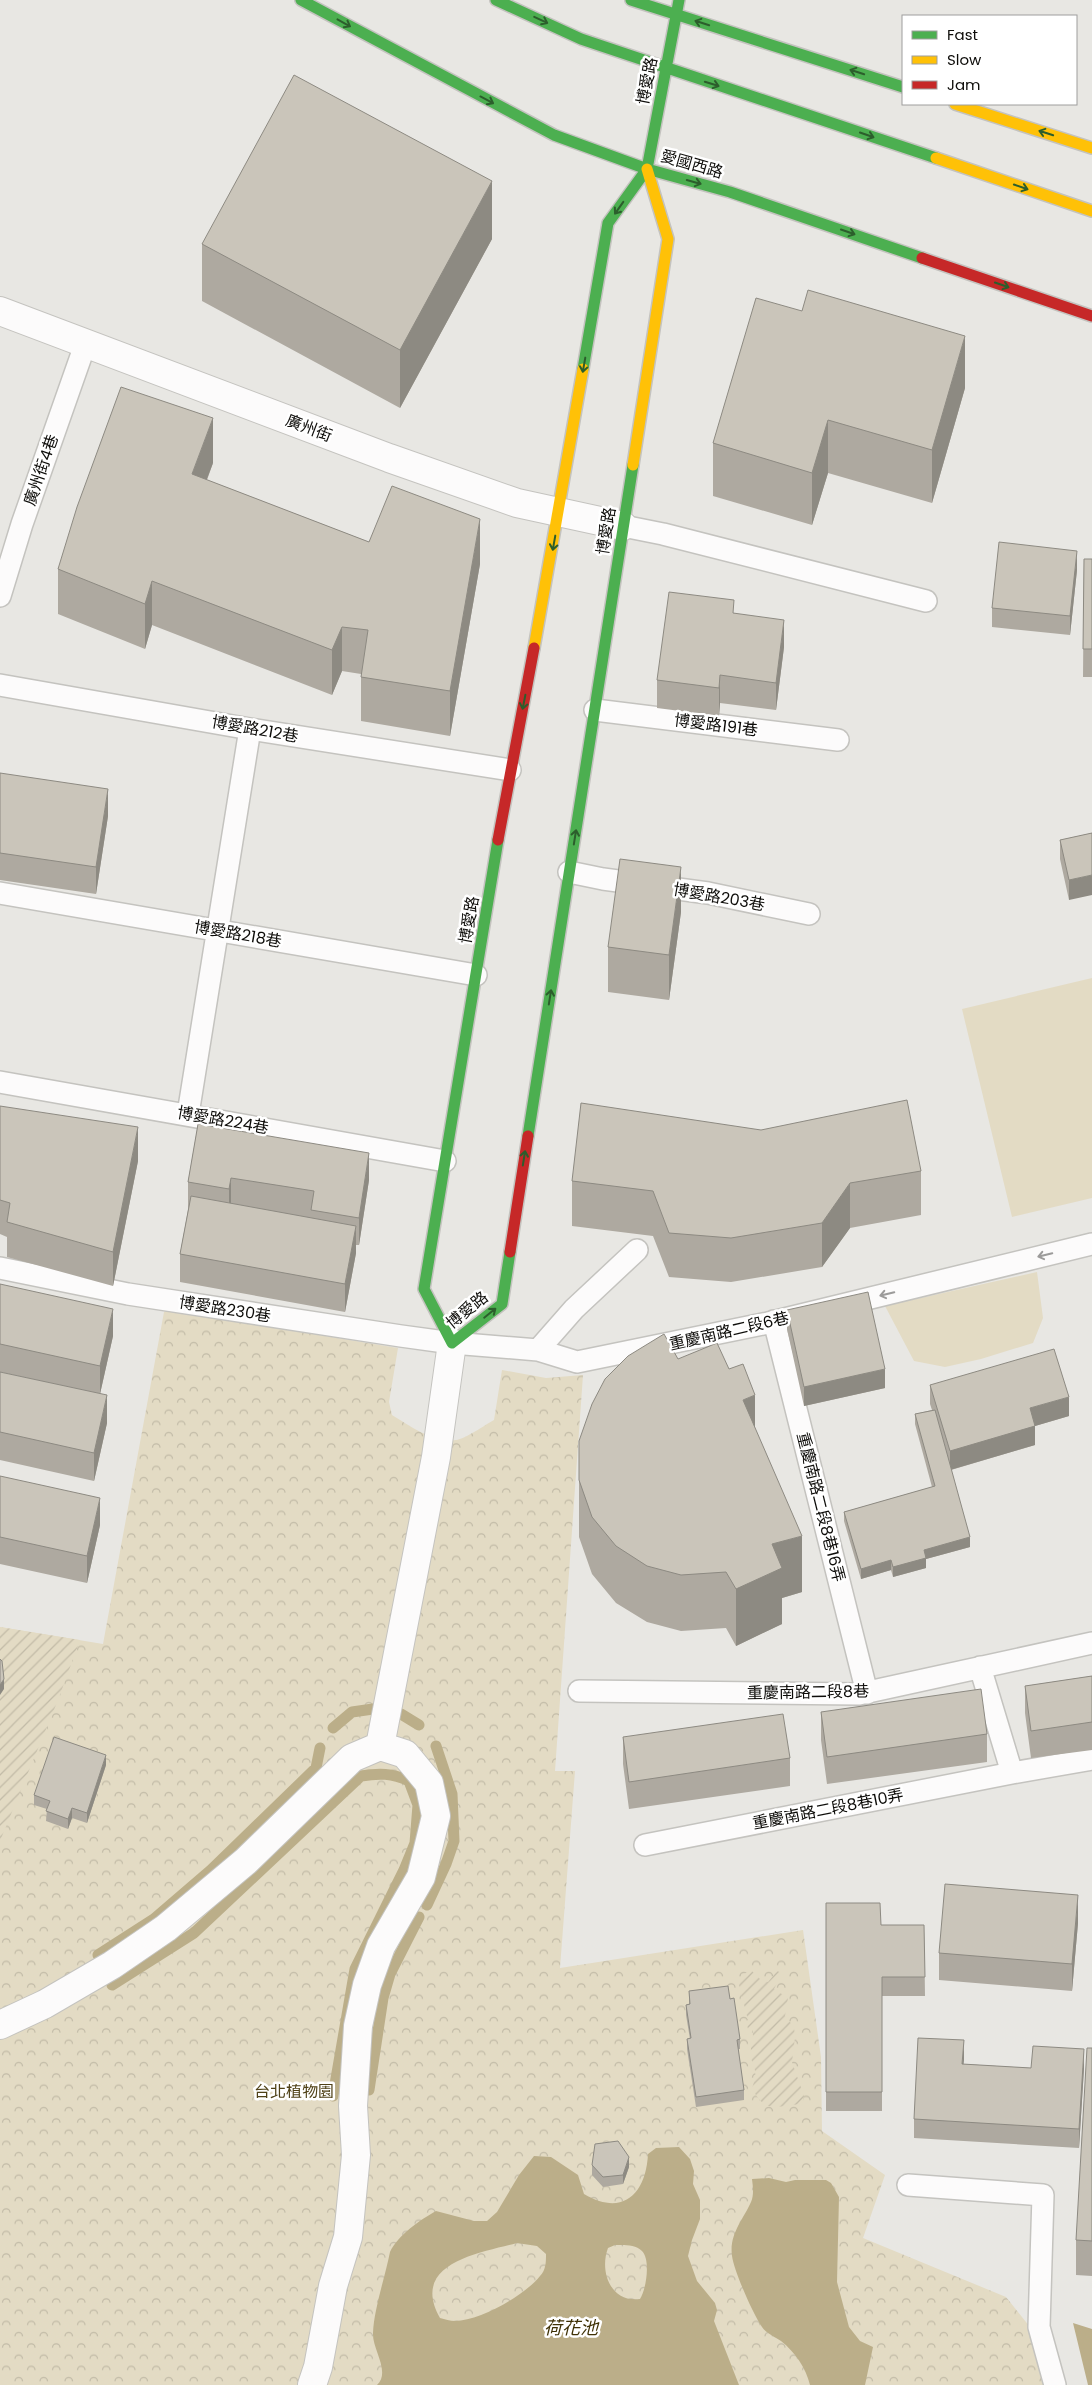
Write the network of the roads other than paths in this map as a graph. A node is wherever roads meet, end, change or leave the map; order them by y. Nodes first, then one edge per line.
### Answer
1 (301, 0) edge
2 (496, 0) edge
3 (631, 0) edge
4 (679, 0) edge
5 (676, 15) junction
6 (666, 69) junction
7 (902, 87) edge
8 (958, 105) edge
9 (1092, 148) edge
10 (647, 168) junction
11 (1092, 211) edge
12 (0, 311) edge
13 (1092, 316) edge
14 (85, 345) junction
15 (559, 512) junction
16 (623, 526) junction
17 (0, 596) edge
18 (926, 601) dead end
19 (0, 685) edge
20 (595, 710) junction
21 (250, 729) junction
22 (838, 740) dead end
23 (510, 770) junction
24 (569, 872) junction
25 (0, 893) edge
26 (809, 914) dead end
27 (218, 931) junction
28 (476, 975) junction
29 (0, 1082) edge
30 (188, 1114) junction
31 (445, 1161) junction
32 (1092, 1244) edge
33 (637, 1250) dead end
34 (0, 1268) edge
35 (774, 1321) junction
36 (452, 1343) junction
37 (538, 1350) junction
38 (1092, 1643) edge
39 (980, 1667) junction
40 (579, 1691) dead end
41 (867, 1693) junction
42 (380, 1746) junction
43 (1092, 1759) edge
44 (1012, 1772) junction
45 (645, 1845) dead end
46 (0, 2025) edge
47 (908, 2185) dead end
48 (312, 2385) edge
49 (1055, 2385) edge

1 -> 10 street, 愛國西路
2 -> 6 street
3 - 5 street
4 - 5 street, 博愛路
5 - 6 street, 博愛路
7 -> 5 street
6 - 10 street, 博愛路
6 -> 11 street
9 -> 8 street
10 -> 13 street, 愛國西路
10 -> 15 street, 博愛路
10 - 16 street, 博愛路
12 - 14 street, 廣州街
14 - 15 street, 廣州街
14 - 17 lane, 廣州街4巷
15 - 16 street, 廣州街
15 -> 23 street, 博愛路
16 - 18 lane
16 - 20 street, 博愛路
19 - 21 lane, 博愛路212巷
20 - 22 lane, 博愛路191巷
24 -> 20 street, 博愛路
21 - 23 lane, 博愛路212巷
21 - 27 lane
23 - 28 street, 博愛路
24 - 26 lane, 博愛路203巷
36 -> 24 street, 博愛路
25 - 27 lane, 博愛路218巷
27 - 28 lane, 博愛路218巷
27 - 30 lane
28 - 31 street, 博愛路
29 - 30 lane, 博愛路224巷
30 - 31 lane, 博愛路224巷
31 - 36 street, 博愛路
32 -> 35 lane, 重慶南路二段6巷
33 - 37 lane
34 - 36 lane, 博愛路230巷
35 - 37 lane, 重慶南路二段6巷
35 - 41 lane, 重慶南路二段8巷16弄
36 - 37 lane, 重慶南路二段6巷
36 - 42 street
38 - 39 lane, 重慶南路二段8巷
39 - 41 lane, 重慶南路二段8巷
39 - 44 lane
40 - 41 lane, 重慶南路二段8巷
42 - 46 street
42 - 48 street
43 - 44 lane, 重慶南路二段8巷10弄
44 - 45 lane, 重慶南路二段8巷10弄
47 - 49 lane

